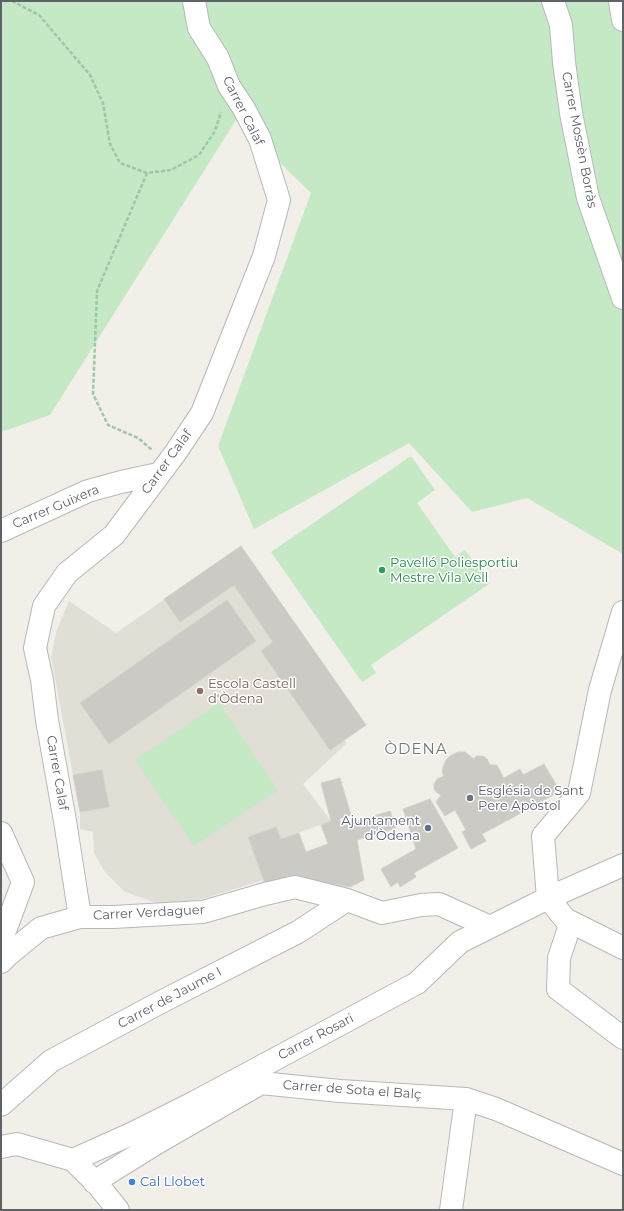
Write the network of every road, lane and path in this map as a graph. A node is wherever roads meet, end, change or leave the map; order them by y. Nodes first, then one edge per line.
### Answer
1 (12, 1) edge
2 (194, 1) edge
3 (553, 1) edge
4 (620, 1) edge
5 (623, 20) edge
6 (229, 86) junction
7 (147, 173) junction
8 (623, 298) edge
9 (163, 469) junction
10 (1, 531) edge
11 (623, 612) edge
12 (1, 833) edge
13 (623, 865) edge
14 (548, 898) junction
15 (347, 900) junction
16 (80, 917) junction
17 (571, 922) junction
18 (490, 927) junction
19 (1, 935) edge
20 (623, 948) edge
21 (1, 962) edge
22 (623, 1038) edge
23 (466, 1099) junction
24 (1, 1105) edge
25 (1, 1147) edge
26 (73, 1160) junction
27 (623, 1164) edge
28 (94, 1182) junction
29 (118, 1210) edge
30 (451, 1210) edge

1 - 7 path
2 - 6 street, Carrer Calaf
3 - 8 street, Carrer Mossèn Borràs
4 - 5 street
6 - 7 path
6 - 9 street, Carrer Calaf
7 - 9 path
9 - 10 street, Carrer Guixera
9 - 16 street, Carrer Calaf
11 - 14 street
12 - 19 street
13 - 14 street, Carrer Rosari
14 - 17 street
14 - 18 street, Carrer Rosari
15 - 16 street, Carrer Verdaguer
15 - 18 street, Carrer Verdaguer
15 - 24 street, Carrer de Jaume I
16 - 21 street, Carrer Verdaguer
17 - 20 street
17 - 22 street
18 - 26 street, Carrer Rosari
23 - 27 street, Carrer de Sota el Balç
23 - 28 street, Carrer de Sota el Balç
23 - 30 street
25 - 26 street
26 - 28 street
28 - 29 street

